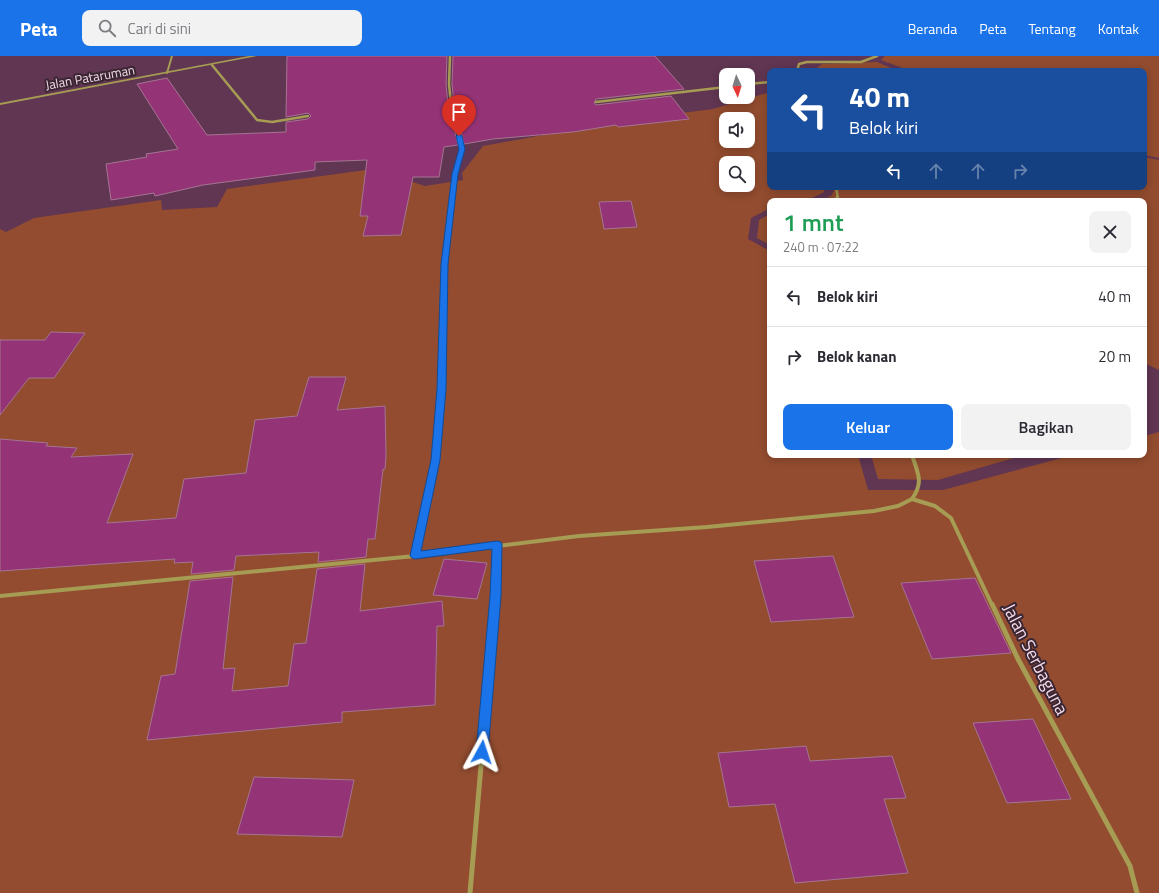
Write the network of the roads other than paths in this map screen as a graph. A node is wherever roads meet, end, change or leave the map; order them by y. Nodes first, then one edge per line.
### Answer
1 (172, 56) edge
2 (255, 56) edge
3 (450, 56) edge
4 (877, 56) edge
5 (212, 65) junction
6 (796, 68) edge
7 (167, 73) junction
8 (767, 82) edge
9 (755, 83) edge
10 (719, 88) edge
11 (596, 102) dead end
12 (0, 104) edge
13 (308, 116) dead end
14 (913, 458) edge
15 (912, 499) junction
16 (497, 544) junction
17 (415, 556) junction
18 (0, 596) edge
19 (470, 893) edge
20 (1137, 893) edge

1 - 7 lane
2 - 5 street, Jalan Pataruman
3 - 17 street
4 - 6 street
5 - 7 street, Jalan Pataruman
5 - 13 street
7 - 12 street, Jalan Pataruman
8 - 9 street
10 - 11 street
14 - 15 street
15 - 16 street
15 - 20 street, Jalan Serbaguna
16 - 17 street
16 - 19 street
17 - 18 street

